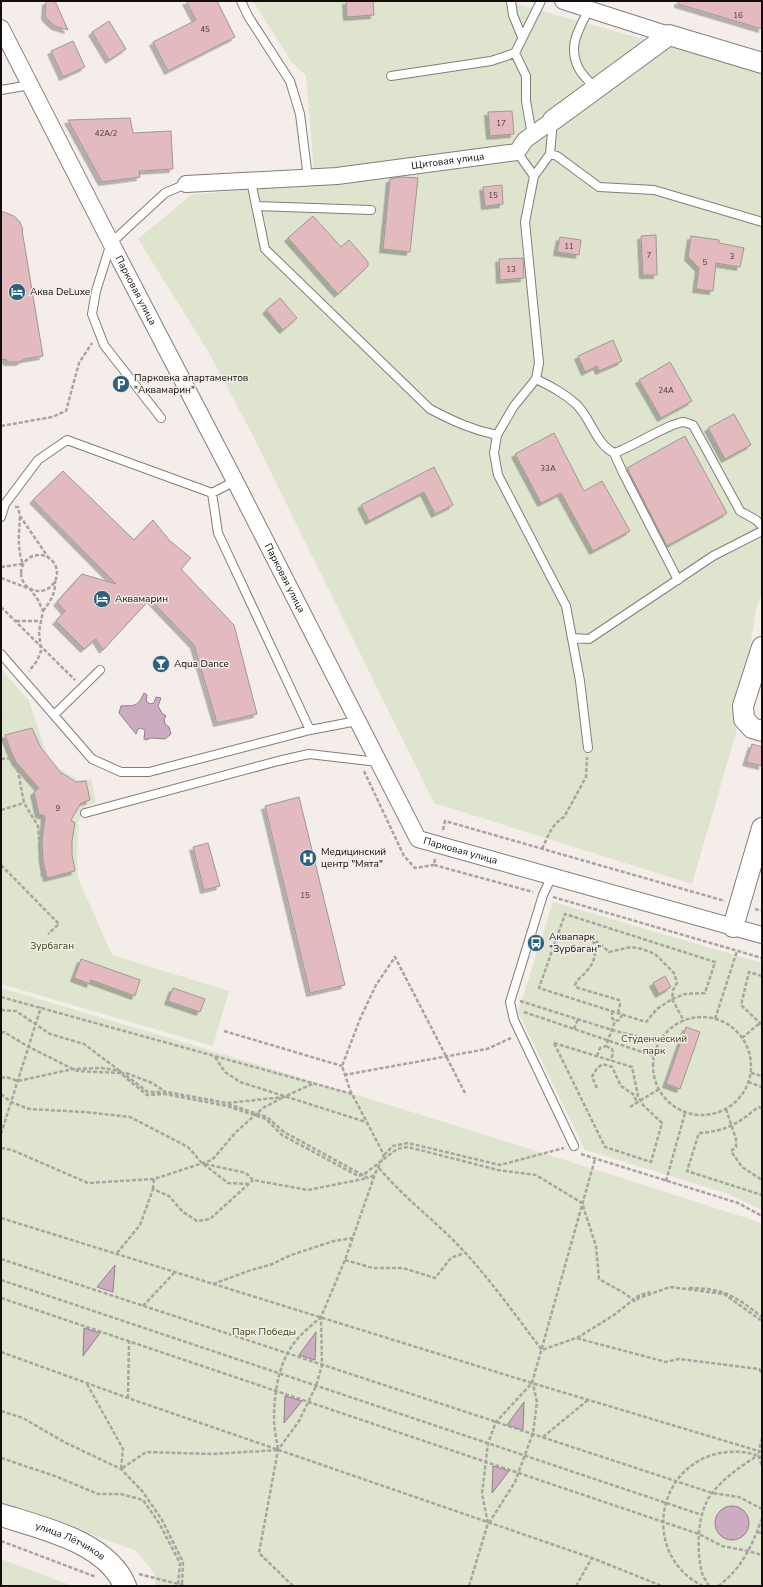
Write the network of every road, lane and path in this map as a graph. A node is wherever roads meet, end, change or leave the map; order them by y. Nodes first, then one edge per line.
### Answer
1 (240, 1) edge
2 (511, 1) edge
3 (541, 1) edge
4 (563, 1) edge
5 (589, 9) junction
6 (1, 28) edge
7 (669, 35) junction
8 (522, 37) junction
9 (514, 53) junction
10 (762, 62) edge
11 (391, 76) dead end
12 (30, 85) junction
13 (596, 89) junction
14 (1, 90) edge
15 (553, 120) junction
16 (532, 135) junction
17 (517, 152) junction
18 (550, 154) junction
19 (534, 176) junction
20 (308, 178) junction
21 (252, 181) junction
22 (186, 184) joint
23 (256, 206) junction
24 (371, 210) dead end
25 (762, 222) edge
26 (111, 244) junction
27 (99, 334) junction
28 (536, 379) junction
29 (161, 418) dead end
30 (1, 426) edge
31 (497, 435) junction
32 (614, 453) junction
33 (235, 481) junction
34 (212, 493) junction
35 (1, 517) edge
36 (762, 526) edge
37 (762, 531) edge
38 (49, 558) junction
39 (23, 564) junction
40 (1, 567) edge
41 (1, 578) edge
42 (56, 580) junction
43 (678, 580) junction
44 (30, 589) junction
45 (1, 607) edge
46 (43, 611) junction
47 (16, 621) junction
48 (42, 621) junction
49 (572, 638) junction
50 (40, 645) junction
51 (762, 647) edge
52 (1, 654) edge
53 (100, 670) dead end
54 (22, 678) junction
55 (82, 688) junction
56 (54, 715) junction
57 (357, 721) junction
58 (310, 730) junction
59 (762, 731) edge
60 (1, 737) edge
61 (588, 748) joint
62 (12, 758) junction
63 (1, 759) edge
64 (358, 760) junction
65 (378, 762) junction
66 (24, 803) junction
67 (1, 810) edge
68 (85, 813) dead end
69 (762, 828) edge
70 (443, 830) dead end
71 (542, 849) junction
72 (437, 852) dead end
73 (434, 864) junction
74 (1, 865) edge
75 (552, 876) junction
76 (42, 878) dead end
77 (543, 895) junction
78 (740, 905) junction
79 (762, 911) edge
80 (733, 927) junction
81 (48, 934) dead end
82 (762, 935) edge
83 (737, 951) junction
84 (762, 958) edge
85 (762, 976) edge
86 (1, 997) edge
87 (672, 999) junction
88 (520, 1000) dead end
89 (41, 1007) junction
90 (1, 1010) edge
91 (517, 1010) dead end
92 (612, 1011) junction
93 (618, 1013) junction
94 (623, 1014) junction
95 (715, 1018) junction
96 (578, 1019) junction
97 (615, 1021) junction
98 (684, 1021) junction
99 (760, 1023) junction
100 (36, 1025) junction
101 (762, 1028) edge
102 (574, 1029) junction
103 (224, 1030) dead end
104 (612, 1030) junction
105 (1, 1033) edge
106 (520, 1034) junction
107 (742, 1038) junction
108 (608, 1040) junction
109 (660, 1042) junction
110 (606, 1046) junction
111 (29, 1047) junction
112 (214, 1056) junction
113 (447, 1056) junction
114 (597, 1056) junction
115 (654, 1056) junction
116 (610, 1061) junction
117 (342, 1066) junction
118 (73, 1069) junction
119 (121, 1071) junction
120 (751, 1073) junction
121 (344, 1075) junction
122 (762, 1076) edge
123 (1, 1078) edge
124 (18, 1081) junction
125 (748, 1082) junction
126 (312, 1083) junction
127 (762, 1087) edge
128 (597, 1088) dead end
129 (658, 1090) junction
130 (167, 1092) junction
131 (1, 1094) edge
132 (353, 1094) junction
133 (466, 1095) dead end
134 (284, 1097) junction
135 (640, 1100) junction
136 (11, 1102) junction
137 (637, 1102) junction
138 (227, 1103) junction
139 (630, 1107) dead end
140 (762, 1108) edge
141 (726, 1109) junction
142 (685, 1113) junction
143 (257, 1115) junction
144 (367, 1122) junction
145 (732, 1126) junction
146 (1, 1134) edge
147 (574, 1146) junction
148 (1, 1148) edge
149 (384, 1155) junction
150 (595, 1159) junction
151 (381, 1161) junction
152 (202, 1164) junction
153 (378, 1168) junction
154 (375, 1174) junction
155 (363, 1175) junction
156 (368, 1178) junction
157 (154, 1179) junction
158 (253, 1180) junction
159 (762, 1180) edge
160 (666, 1181) junction
161 (248, 1184) junction
162 (153, 1189) junction
163 (762, 1195) edge
164 (582, 1203) junction
165 (762, 1216) edge
166 (1, 1218) edge
167 (353, 1238) junction
168 (117, 1253) junction
169 (464, 1253) junction
170 (1, 1259) edge
171 (345, 1260) junction
172 (175, 1272) junction
173 (1, 1280) edge
174 (213, 1284) junction
175 (670, 1287) junction
176 (1, 1298) edge
177 (633, 1300) junction
178 (142, 1306) junction
179 (321, 1317) junction
180 (762, 1317) edge
181 (762, 1321) edge
182 (576, 1338) junction
183 (129, 1341) junction
184 (542, 1350) junction
185 (1, 1352) edge
186 (287, 1353) junction
187 (322, 1365) junction
188 (280, 1373) junction
189 (762, 1373) edge
190 (87, 1383) junction
191 (532, 1383) junction
192 (316, 1386) junction
193 (276, 1391) junction
194 (128, 1398) junction
195 (588, 1400) junction
196 (308, 1402) junction
197 (1, 1412) edge
198 (496, 1422) junction
199 (533, 1434) junction
200 (543, 1437) junction
201 (762, 1438) edge
202 (488, 1443) junction
203 (278, 1450) junction
204 (760, 1452) edge
205 (758, 1455) junction
206 (526, 1456) junction
207 (1, 1458) edge
208 (762, 1458) edge
209 (486, 1462) junction
210 (762, 1466) edge
211 (121, 1469) junction
212 (519, 1473) junction
213 (676, 1481) junction
214 (712, 1493) junction
215 (666, 1503) junction
216 (762, 1509) edge
217 (1, 1515) edge
218 (702, 1515) junction
219 (762, 1518) edge
220 (663, 1522) junction
221 (488, 1524) junction
222 (757, 1532) junction
223 (762, 1533) edge
224 (700, 1534) junction
225 (1, 1541) edge
226 (748, 1551) junction
227 (762, 1555) edge
228 (592, 1558) junction
229 (105, 1573) junction
230 (653, 1584) edge
231 (180, 1585) edge
232 (125, 1586) edge
233 (186, 1586) edge
234 (293, 1586) edge
235 (469, 1586) edge
236 (576, 1586) edge
237 (662, 1586) edge
238 (703, 1586) edge
239 (710, 1586) edge
240 (718, 1586) edge

1 - 20 lane
2 - 8 lane
3 - 8 lane
4 - 5 street
5 - 7 street
5 - 13 lane
6 - 12 street, Парковая улица
7 - 10 street
7 - 13 street
8 - 9 lane
9 - 11 lane
9 - 16 lane
12 - 14 lane
12 - 26 street, Парковая улица
13 - 15 street
15 - 16 street
15 - 18 lane
16 - 17 street
17 - 19 lane
17 - 20 street, Щитовая улица
18 - 19 lane
18 - 25 lane
19 - 28 lane
20 - 21 street, Щитовая улица
21 - 22 street, Щитовая улица
21 - 23 lane
22 - 26 lane
23 - 24 lane
23 - 31 lane
26 - 27 lane
26 - 33 street, Парковая улица
27 - 29 lane
27 - 30 path
28 - 31 lane
28 - 32 lane
31 - 49 lane
32 - 36 lane
32 - 43 lane
33 - 34 lane
33 - 57 street, Парковая улица
34 - 35 lane
34 - 58 lane
37 - 43 lane
38 - 39 path
38 - 39 path
38 - 42 path
39 - 40 path
39 - 44 path
41 - 44 path
42 - 44 path
42 - 46 path
43 - 49 lane
44 - 46 path
45 - 47 path
46 - 48 path
47 - 48 path
47 - 50 path
48 - 50 path
49 - 61 lane
50 - 54 path
50 - 55 path
51 - 59 street
52 - 54 lane
53 - 55 lane
54 - 56 lane
55 - 56 lane
56 - 58 lane
57 - 58 lane
57 - 65 street, Парковая улица
60 - 62 path
61 - 71 path
62 - 63 path
62 - 66 path
64 - 65 lane
64 - 68 lane
64 - 73 path
65 - 75 street, Парковая улица
66 - 67 path
66 - 76 path
69 - 78 street
70 - 71 path
71 - 78 path
72 - 73 path
73 - 77 path
74 - 81 path
75 - 77 lane
75 - 80 street, Парковая улица
77 - 83 path
77 - 106 lane
78 - 79 path
78 - 80 street
80 - 82 street, Парковая улица
83 - 84 path
83 - 95 path
85 - 99 path
86 - 89 path
87 - 92 path
87 - 93 path
87 - 94 path
87 - 98 path
88 - 96 path
89 - 100 path
89 - 112 path
90 - 100 path
91 - 102 path
92 - 93 path
92 - 97 path
93 - 94 path
94 - 97 path
95 - 98 path
95 - 107 path
96 - 102 path
96 - 104 path
97 - 104 path
98 - 109 path
99 - 101 path
99 - 107 path
100 - 111 path
100 - 119 path
102 - 108 path
103 - 117 path
104 - 108 path
104 - 109 path
105 - 111 path
106 - 113 path
106 - 147 lane
107 - 120 path
108 - 110 path
108 - 115 path
109 - 115 path
110 - 114 path
110 - 116 path
111 - 118 path
111 - 124 path
112 - 126 path
112 - 134 path
113 - 117 path
113 - 121 path
113 - 133 path
114 - 116 path
114 - 135 path
115 - 129 path
116 - 135 path
117 - 121 path
118 - 119 path
118 - 124 path
118 - 143 path
119 - 130 path
119 - 130 path
120 - 122 path
120 - 125 path
121 - 132 path
123 - 124 path
124 - 136 path
125 - 127 path
125 - 141 path
126 - 132 path
126 - 134 path
128 - 137 path
129 - 135 path
129 - 142 path
130 - 138 path
131 - 136 path
132 - 144 path
134 - 138 path
134 - 143 path
134 - 144 path
135 - 137 path
136 - 146 path
136 - 152 path
137 - 139 path
138 - 143 path
140 - 145 path
141 - 142 path
141 - 145 path
142 - 160 path
143 - 152 path
143 - 155 path
144 - 149 path
145 - 159 path
145 - 163 path
147 - 149 path
147 - 150 path
148 - 157 path
149 - 151 path
150 - 160 path
150 - 164 path
151 - 153 path
151 - 155 path
151 - 164 path
152 - 157 path
152 - 158 path
152 - 161 path
153 - 154 path
153 - 169 path
154 - 156 path
154 - 167 path
155 - 156 path
156 - 158 path
157 - 162 path
158 - 161 path
160 - 165 path
161 - 162 path
162 - 168 path
164 - 177 path
164 - 184 path
166 - 168 path
167 - 171 path
167 - 174 path
168 - 172 path
169 - 171 path
169 - 184 path
170 - 178 path
171 - 179 path
172 - 174 path
172 - 178 path
173 - 188 path
174 - 179 path
175 - 177 path
175 - 180 path
175 - 181 path
176 - 183 path
177 - 182 path
178 - 186 path
179 - 186 path
179 - 187 path
179 - 191 path
182 - 184 path
182 - 189 path
183 - 193 path
183 - 194 path
184 - 191 path
185 - 190 path
186 - 187 path
186 - 188 path
187 - 192 path
187 - 198 path
188 - 192 path
188 - 193 path
190 - 194 path
190 - 211 path
191 - 195 path
191 - 198 path
191 - 199 path
192 - 196 path
192 - 202 path
193 - 196 path
193 - 203 path
194 - 203 path
195 - 200 path
195 - 204 path
196 - 203 path
196 - 209 path
197 - 211 path
198 - 199 path
198 - 202 path
199 - 200 path
199 - 206 path
200 - 213 path
201 - 204 path
202 - 206 path
202 - 209 path
203 - 211 path
203 - 221 path
203 - 234 path
204 - 205 path
205 - 208 path
205 - 210 path
205 - 213 path
205 - 214 path
206 - 212 path
206 - 215 path
207 - 231 path
209 - 212 path
209 - 221 path
211 - 231 path
212 - 220 path
212 - 221 path
213 - 214 path
213 - 215 path
214 - 216 path
214 - 218 path
215 - 218 path
215 - 220 path
217 - 229 main road, улица Лётчиков
218 - 224 path
219 - 222 path
220 - 224 path
220 - 238 path
221 - 228 path
221 - 235 path
222 - 223 path
222 - 226 path
224 - 226 path
224 - 239 path
225 - 229 path
226 - 227 path
226 - 240 path
228 - 230 path
228 - 236 path
229 - 231 path
229 - 232 main road, улица Лётчиков
230 - 237 path
231 - 233 path

